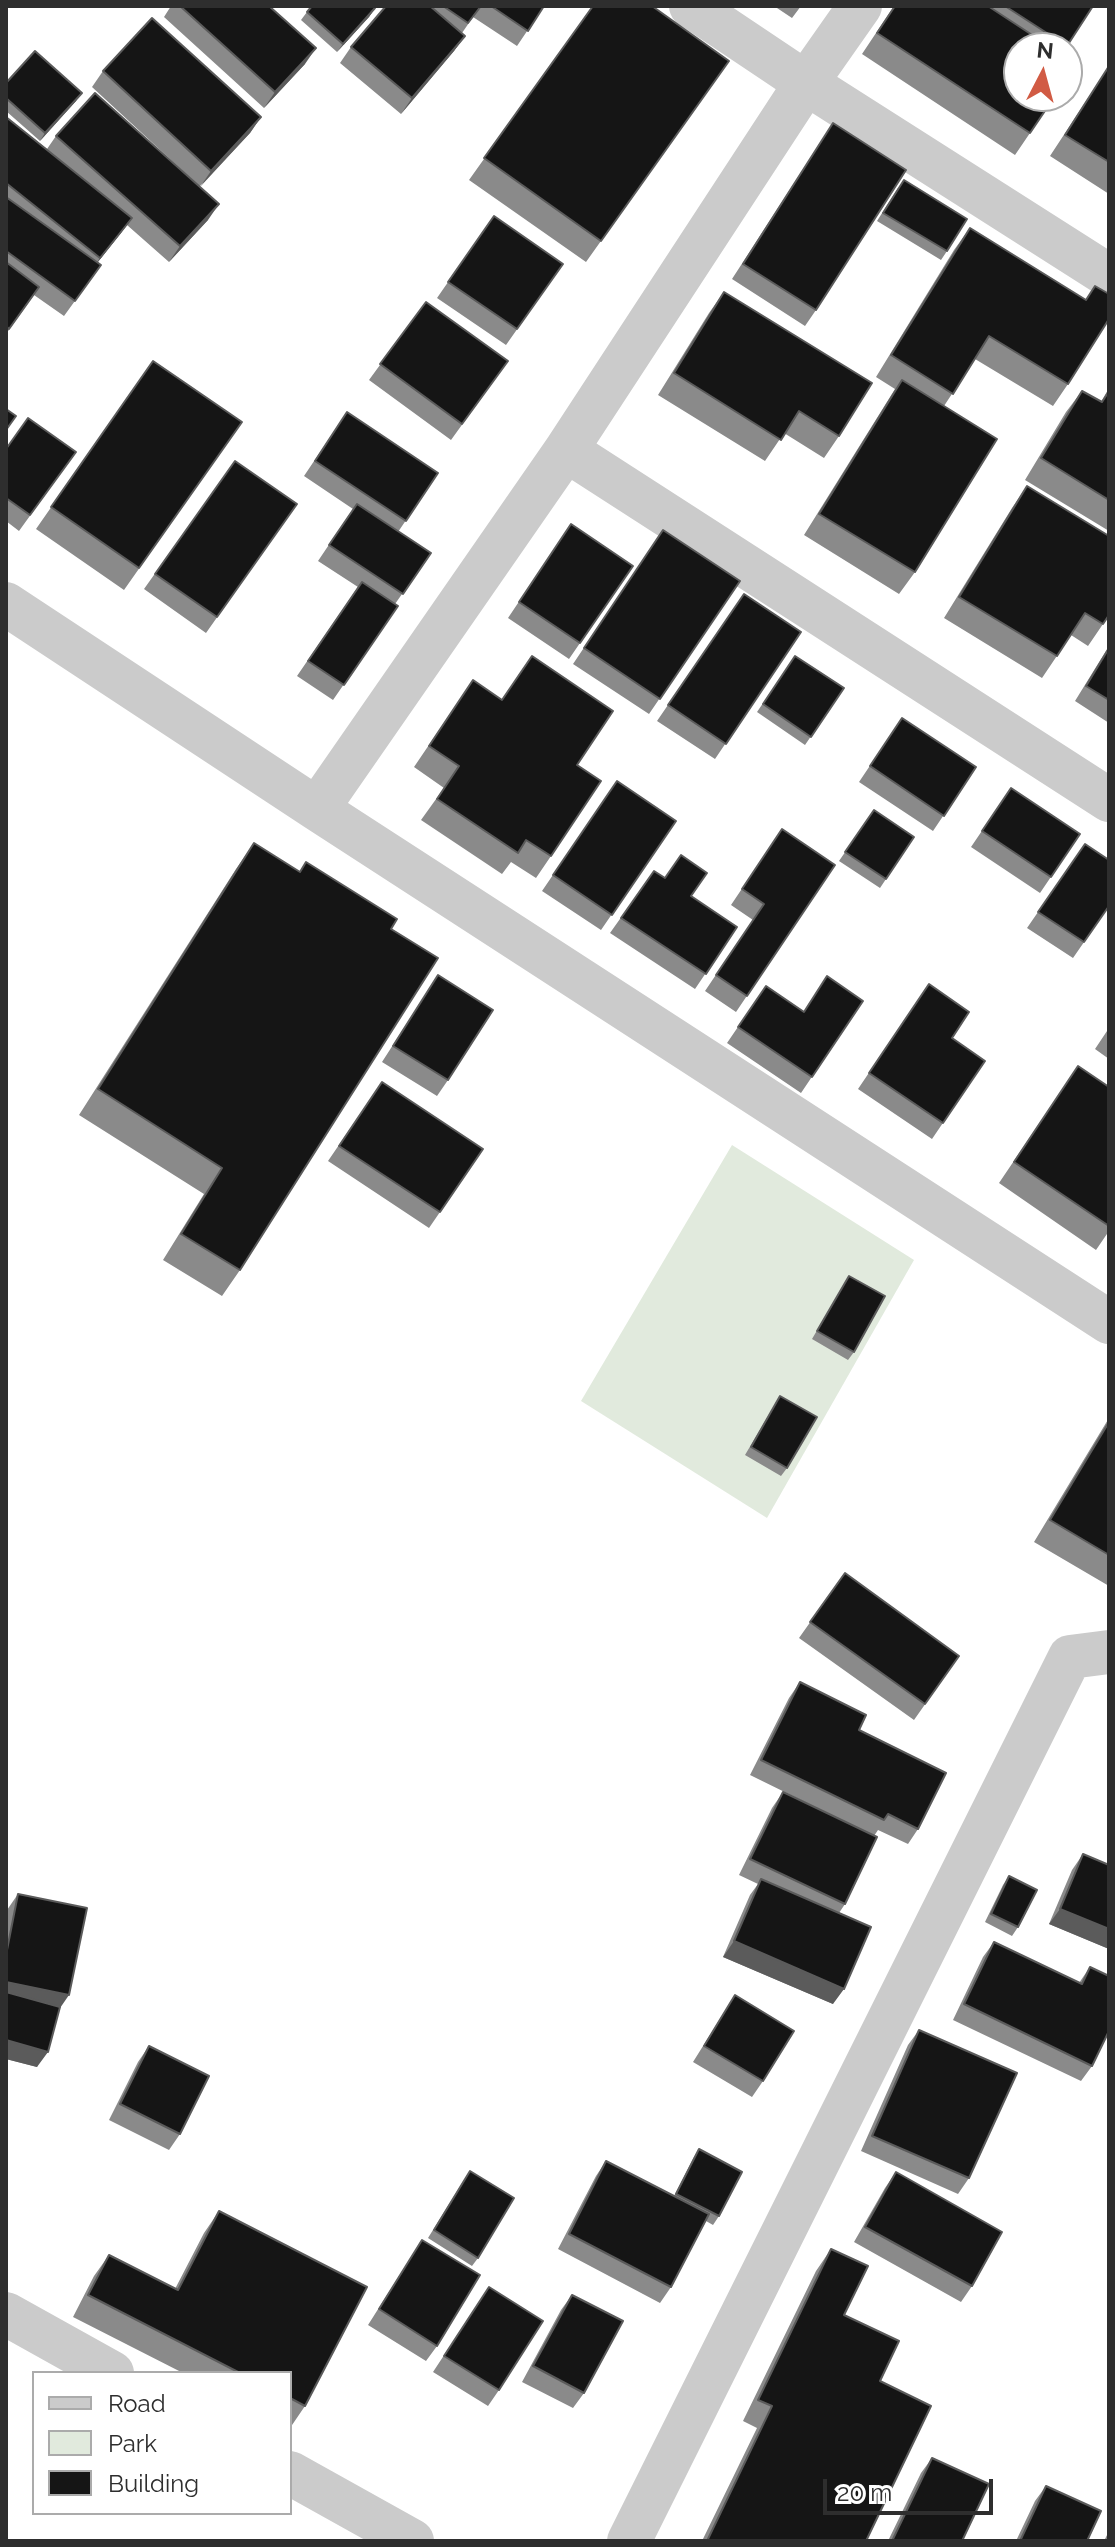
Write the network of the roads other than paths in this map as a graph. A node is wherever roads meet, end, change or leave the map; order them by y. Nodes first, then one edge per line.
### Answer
1 (691, 6) edge
2 (860, 6) edge
3 (806, 83) junction
4 (1109, 276) edge
5 (566, 450) junction
6 (6, 604) edge
7 (1109, 800) edge
8 (317, 809) junction
9 (1109, 1322) edge
10 (1109, 1652) edge
11 (6, 2314) edge
12 (108, 2371) edge
13 (292, 2474) edge
14 (412, 2541) edge
15 (629, 2541) edge

1 - 3 street
2 - 3 street
3 - 4 street
3 - 5 street
5 - 7 street
5 - 8 street
6 - 8 street
8 - 9 street
10 - 15 street
11 - 12 street
13 - 14 street

